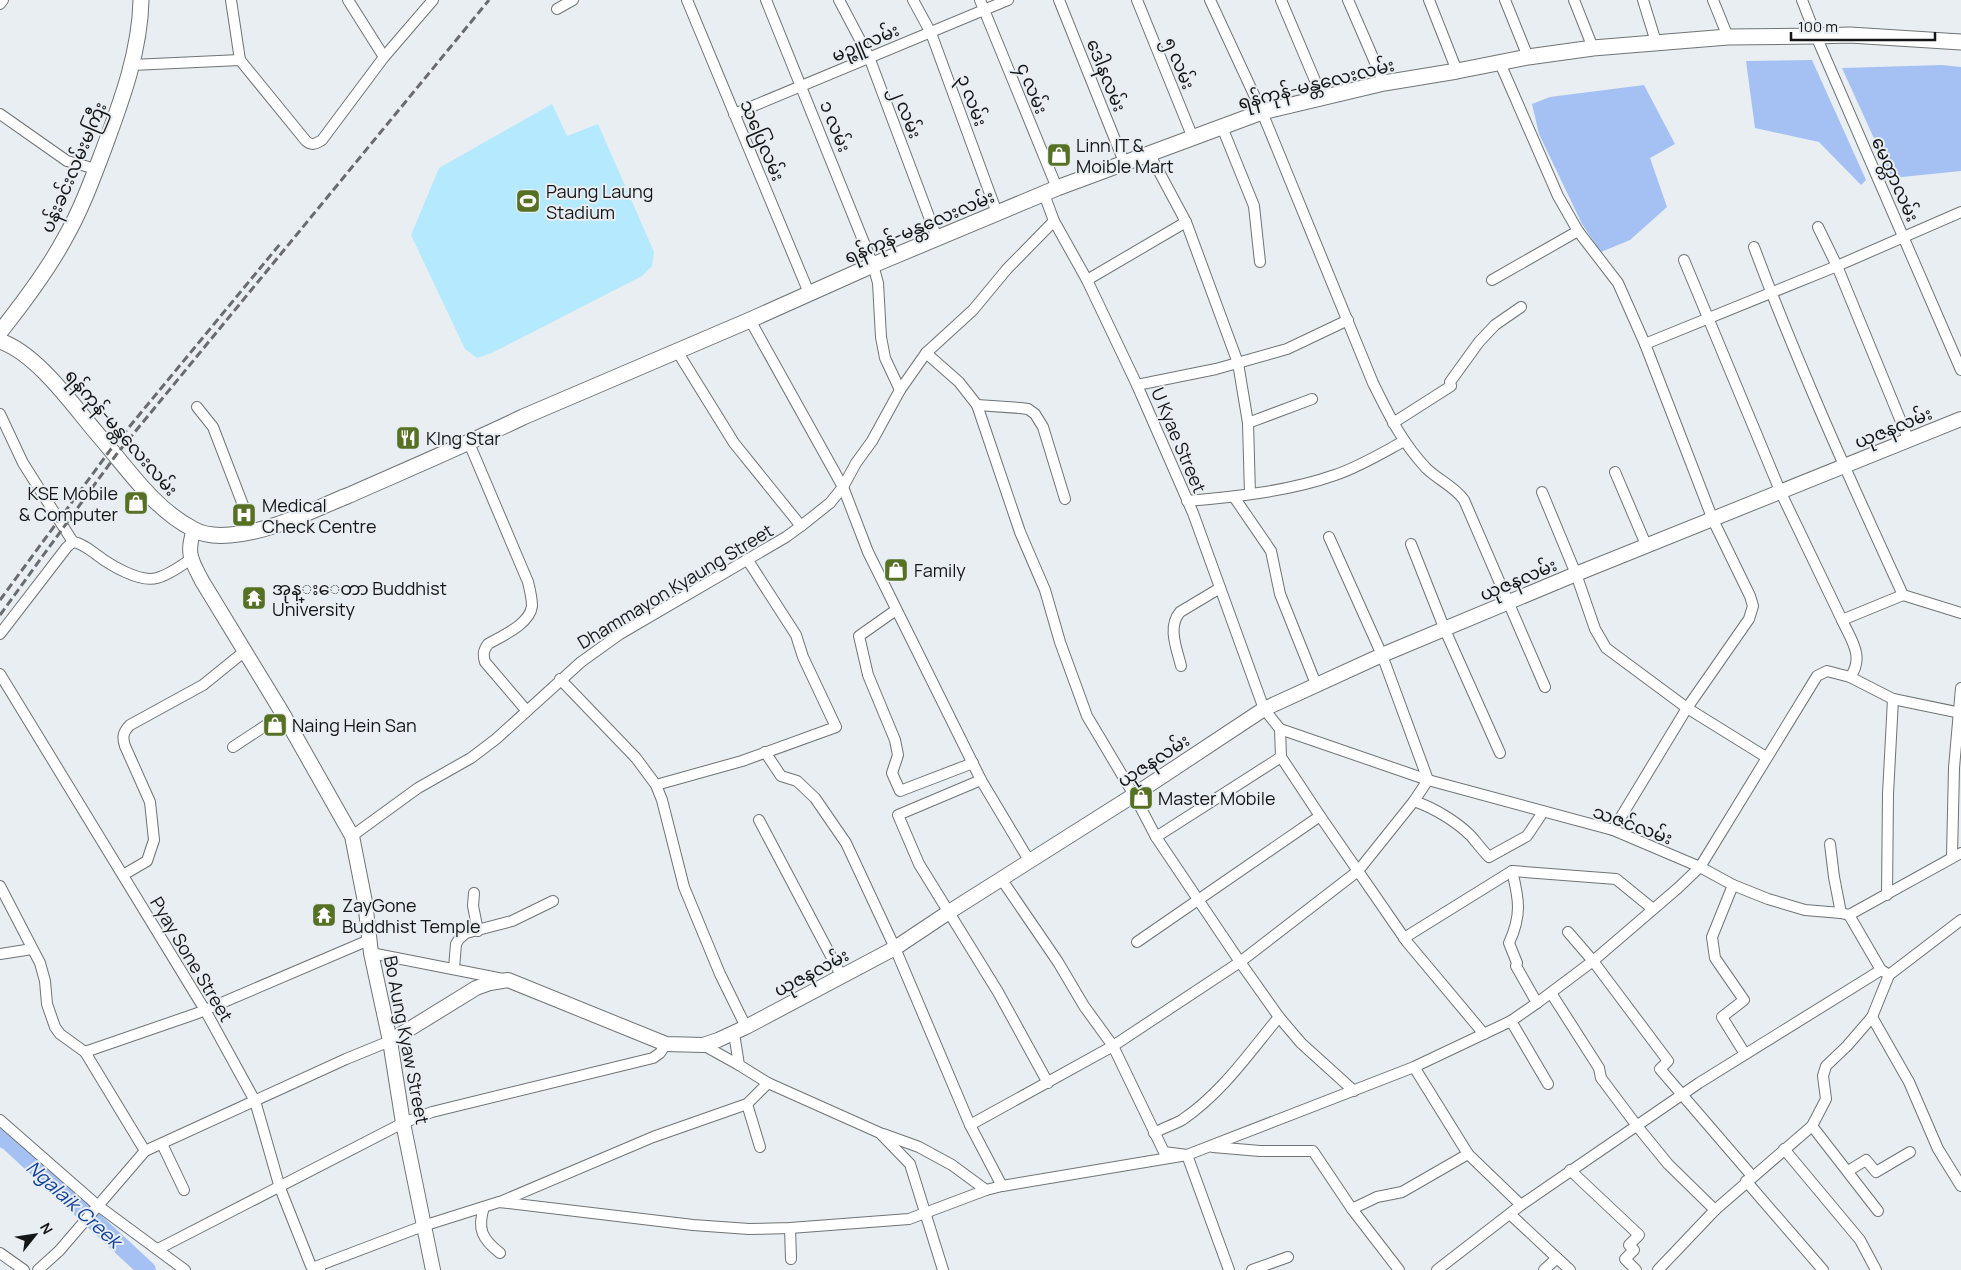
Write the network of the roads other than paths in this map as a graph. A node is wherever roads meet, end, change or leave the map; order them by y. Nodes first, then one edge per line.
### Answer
1 (3, 0) edge
2 (141, 0) edge
3 (231, 0) edge
4 (348, 0) edge
5 (433, 0) edge
6 (573, 0) edge
7 (687, 0) edge
8 (766, 0) edge
9 (840, 0) edge
10 (913, 0) edge
11 (1008, 0) edge
12 (1060, 0) edge
13 (1136, 0) edge
14 (1210, 0) edge
15 (1281, 0) edge
16 (1348, 0) edge
17 (1429, 0) edge
18 (1505, 0) edge
19 (1574, 0) edge
20 (1643, 0) edge
21 (1713, 0) edge
22 (1802, 0) edge
23 (0, 4) edge
24 (982, 5) edge
25 (557, 9) dead end
26 (931, 33) junction
27 (1816, 36) junction
28 (1728, 37) junction
29 (1656, 42) junction
30 (1961, 42) edge
31 (1593, 48) junction
32 (384, 57) junction
33 (869, 57) junction
34 (1528, 57) junction
35 (240, 60) junction
36 (1500, 63) junction
37 (132, 66) junction
38 (1458, 71) junction
39 (1384, 83) junction
40 (803, 86) junction
41 (1322, 97) junction
42 (1262, 112) junction
43 (0, 114) edge
44 (734, 114) junction
45 (1222, 127) junction
46 (1192, 138) junction
47 (1149, 153) junction
48 (1124, 162) junction
49 (96, 169) junction
50 (1050, 191) junction
51 (1961, 212) edge
52 (997, 213) junction
53 (1054, 220) junction
54 (1186, 222) junction
55 (1818, 227) dead end
56 (1578, 231) junction
57 (1904, 237) junction
58 (937, 238) junction
59 (1754, 246) dead end
60 (1684, 260) dead end
61 (1260, 262) dead end
62 (873, 265) junction
63 (1836, 266) junction
64 (1088, 280) junction
65 (1492, 280) dead end
66 (1771, 292) junction
67 (809, 293) junction
68 (1521, 307) dead end
69 (1708, 318) junction
70 (750, 320) junction
71 (1348, 320) junction
72 (0, 332) edge
73 (0, 342) edge
74 (1645, 344) junction
75 (677, 351) junction
76 (926, 353) junction
77 (1238, 363) junction
78 (1961, 370) edge
79 (1137, 385) junction
80 (900, 390) junction
81 (1312, 399) dead end
82 (977, 405) junction
83 (197, 407) dead end
84 (0, 414) edge
85 (1961, 419) edge
86 (1248, 423) junction
87 (1393, 423) junction
88 (1404, 441) junction
89 (1909, 441) junction
90 (469, 444) junction
91 (1844, 467) junction
92 (1615, 472) dead end
93 (843, 487) junction
94 (1542, 492) dead end
95 (1781, 493) junction
96 (1250, 494) junction
97 (1234, 497) junction
98 (1065, 499) dead end
99 (1187, 501) junction
100 (1713, 520) junction
101 (801, 526) junction
102 (194, 530) junction
103 (253, 531) junction
104 (1329, 537) dead end
105 (73, 542) junction
106 (1411, 544) dead end
107 (1647, 547) junction
108 (191, 559) junction
109 (748, 559) junction
110 (1576, 574) junction
111 (1220, 588) junction
112 (1903, 595) junction
113 (1509, 603) junction
114 (896, 610) junction
115 (1961, 613) edge
116 (1842, 620) junction
117 (1445, 630) junction
118 (0, 634) edge
119 (245, 651) junction
120 (1382, 656) junction
121 (1182, 666) dead end
122 (0, 674) edge
123 (1850, 677) junction
124 (560, 679) junction
125 (1316, 684) junction
126 (1545, 687) dead end
127 (1961, 688) edge
128 (1894, 699) junction
129 (1687, 708) junction
130 (1264, 709) junction
131 (526, 710) junction
132 (1960, 713) edge
133 (283, 714) junction
134 (1280, 729) junction
135 (233, 746) dead end
136 (765, 752) junction
137 (1500, 753) dead end
138 (1281, 757) junction
139 (1766, 757) junction
140 (973, 763) junction
141 (981, 780) junction
142 (1428, 780) junction
143 (656, 785) junction
144 (1134, 795) junction
145 (1414, 801) junction
146 (1543, 812) junction
147 (1320, 816) junction
148 (759, 820) dead end
149 (1613, 830) junction
150 (352, 836) junction
151 (1156, 837) junction
152 (1830, 844) dead end
153 (1957, 854) edge
154 (1030, 862) junction
155 (1700, 867) junction
156 (1358, 871) junction
157 (1512, 871) junction
158 (123, 875) junction
159 (1002, 880) junction
160 (1733, 885) junction
161 (0, 886) edge
162 (474, 893) dead end
163 (1887, 895) junction
164 (1199, 900) junction
165 (553, 901) dead end
166 (1653, 909) junction
167 (949, 912) junction
168 (1845, 914) junction
169 (1961, 920) edge
170 (478, 931) junction
171 (1568, 932) dead end
172 (1404, 938) junction
173 (1137, 942) dead end
174 (370, 946) junction
175 (895, 948) junction
176 (32, 949) junction
177 (0, 954) edge
178 (1240, 962) junction
179 (1593, 962) junction
180 (454, 968) junction
181 (1885, 972) junction
182 (842, 977) junction
183 (508, 980) junction
184 (1551, 993) junction
185 (1537, 1003) junction
186 (205, 1010) junction
187 (1279, 1017) junction
188 (1872, 1017) junction
189 (1511, 1020) junction
190 (740, 1030) junction
191 (1484, 1034) junction
192 (390, 1041) junction
193 (666, 1044) junction
194 (702, 1044) junction
195 (1113, 1046) junction
196 (85, 1052) junction
197 (1745, 1054) junction
198 (738, 1065) junction
199 (1414, 1067) junction
200 (768, 1083) junction
201 (1048, 1083) junction
202 (1548, 1084) dead end
203 (1354, 1091) junction
204 (1682, 1095) junction
205 (255, 1101) junction
206 (747, 1104) junction
207 (0, 1120) edge
208 (403, 1123) junction
209 (970, 1126) junction
210 (1637, 1126) junction
211 (1812, 1126) junction
212 (880, 1133) junction
213 (1154, 1133) junction
214 (162, 1144) junction
215 (760, 1147) dead end
216 (1212, 1147) junction
217 (1784, 1149) junction
218 (145, 1151) junction
219 (1910, 1152) dead end
220 (1468, 1154) junction
221 (1187, 1155) junction
222 (1570, 1170) junction
223 (1848, 1171) junction
224 (1749, 1179) junction
225 (1002, 1186) junction
226 (1961, 1186) edge
227 (280, 1188) junction
228 (184, 1190) dead end
229 (986, 1190) junction
230 (499, 1202) junction
231 (1521, 1205) junction
232 (484, 1207) junction
233 (94, 1209) junction
234 (1352, 1209) junction
235 (1715, 1210) junction
236 (1878, 1211) dead end
237 (925, 1214) junction
238 (1510, 1214) junction
239 (423, 1226) junction
240 (790, 1228) junction
241 (158, 1249) junction
242 (0, 1253) edge
243 (500, 1253) dead end
244 (1288, 1257) dead end
245 (1557, 1258) junction
246 (791, 1259) dead end
247 (314, 1268) edge
248 (24, 1270) edge
249 (38, 1270) edge
250 (186, 1270) edge
251 (433, 1270) edge
252 (943, 1270) edge
253 (1229, 1270) edge
254 (1252, 1270) edge
255 (1399, 1270) edge
256 (1436, 1270) edge
257 (1544, 1270) edge
258 (1570, 1270) edge
259 (1636, 1270) edge
260 (1658, 1270) edge
261 (1823, 1270) edge
262 (1876, 1270) edge

1 - 23 street
2 - 37 main road, ပန်းခင်းလမ်းမကြီး
3 - 35 street
4 - 32 street
5 - 32 street
6 - 25 street
7 - 44 street, သပြေလမ်း
8 - 40 street, ၁ လမ်း
9 - 33 street, ၂ လမ်း
10 - 26 street, ၃ လမ်း
11 - 24 street, မဉ္ဇူလမ်း
12 - 48 street, ဒေါနလမ်း
13 - 46 street, ၅ လမ်း
14 - 42 street
15 - 41 street
16 - 39 street
17 - 38 street
18 - 34 street
19 - 31 street
20 - 29 street
21 - 28 street
22 - 27 street, မေတ္တာလမ်း
24 - 26 street, မဉ္ဇူလမ်း
24 - 50 street, ၄ လမ်း
26 - 33 street, မဉ္ဇူလမ်း
26 - 52 street, ၃ လမ်း
27 - 28 main road, ရန်ကုန်-မန္တလေးလမ်း
27 - 30 main road, ရန်ကုန်-မန္တလေးလမ်း
27 - 57 street, မေတ္တာလမ်း
28 - 29 main road, ရန်ကုန်-မန္တလေးလမ်း
29 - 31 main road, ရန်ကုန်-မန္တလေးလမ်း
31 - 34 main road, ရန်ကုန်-မန္တလေးလမ်း
32 - 35 street
33 - 40 street, မဉ္ဇူလမ်း
33 - 58 street, ၂ လမ်း
34 - 36 main road, ရန်ကုန်-မန္တလေးလမ်း
35 - 37 street
36 - 38 main road, ရန်ကုန်-မန္တလေးလမ်း
36 - 56 street
37 - 49 main road, ပန်းခင်းလမ်းမကြီး
38 - 39 main road, ရန်ကုန်-မန္တလေးလမ်း
39 - 41 main road, ရန်ကုန်-မန္တလေးလမ်း
40 - 44 street, မဉ္ဇူလမ်း
40 - 62 street, ၁ လမ်း
41 - 42 main road, ရန်ကုန်-မန္တလေးလမ်း
42 - 45 main road, ရန်ကုန်-မန္တလေးလမ်း
42 - 71 street
43 - 49 street
44 - 67 street, သပြေလမ်း
45 - 46 main road, ရန်ကုန်-မန္တလေးလမ်း
45 - 61 street
46 - 47 main road, ရန်ကုန်-မန္တလေးလမ်း
47 - 48 main road, ရန်ကုန်-မန္တလေးလမ်း
47 - 54 street
48 - 50 main road, ရန်ကုန်-မန္တလေးလမ်း
49 - 72 main road, ပန်းခင်းလမ်းမကြီး
50 - 52 main road, ရန်ကုန်-မန္တလေးလမ်း
50 - 53 street, U Kyae Street
51 - 57 street
52 - 58 main road, ရန်ကုန်-မန္တလေးလမ်း
53 - 64 street, U Kyae Street
53 - 76 street, Dhammayon Kyaung Street
54 - 64 street
54 - 77 street
55 - 63 street
56 - 65 street
56 - 74 street
57 - 63 street
57 - 78 street, မေတ္တာလမ်း
58 - 62 main road, ရန်ကုန်-မန္တလေးလမ်း
59 - 66 street
60 - 69 street
62 - 67 main road, ရန်ကုန်-မန္တလေးလမ်း
62 - 80 street, ၁ လမ်း
63 - 66 street
63 - 89 street
64 - 79 street, U Kyae Street
66 - 69 street
66 - 91 street
67 - 70 main road, ရန်ကုန်-မန္တလေးလမ်း
68 - 87 street
69 - 74 street
69 - 95 street
70 - 75 main road, ရန်ကုန်-မန္တလေးလမ်း
70 - 93 street
71 - 77 street
71 - 87 street
73 - 102 main road, ရန်ကုန်-မန္တလေးလမ်း
74 - 100 street
75 - 90 main road, ရန်ကုန်-မန္တလေးလမ်း
75 - 101 street, Dhammayon Kyaung Street
76 - 80 street, Dhammayon Kyaung Street
76 - 82 street
77 - 79 street
77 - 86 street
79 - 99 street, U Kyae Street
80 - 93 street, Dhammayon Kyaung Street
81 - 86 street
82 - 98 street
82 - 144 street
83 - 103 street
84 - 105 street
85 - 89 street, ယုဇနလမ်း
86 - 96 street
87 - 88 street
88 - 96 street
88 - 113 street
89 - 91 street, ယုဇနလမ်း
90 - 103 main road, ရန်ကုန်-မန္တလေးလမ်း
90 - 131 street
91 - 95 street, ယုဇနလမ်း
91 - 112 street
92 - 107 street
93 - 101 street, Dhammayon Kyaung Street
93 - 114 street
94 - 110 street
95 - 100 street, ယုဇနလမ်း
95 - 116 street
96 - 97 street
97 - 99 street
97 - 125 street
99 - 111 street, U Kyae Street
100 - 107 street, ယုဇနလမ်း
100 - 129 street
101 - 109 street, Dhammayon Kyaung Street
102 - 103 main road, ရန်ကုန်-မန္တလေးလမ်း
102 - 108 street
104 - 120 street
105 - 108 street
105 - 118 street
106 - 117 street
107 - 110 street, ယုဇနလမ်း
108 - 119 street, Bo Aung Kyaw Street
109 - 124 street, Dhammayon Kyaung Street
109 - 136 street
110 - 113 street, ယုဇနလမ်း
110 - 129 street
111 - 121 street
111 - 130 street, U Kyae Street
112 - 115 street
112 - 116 street
113 - 117 street, ယုဇနလမ်း
113 - 126 street
114 - 140 street
114 - 140 street
116 - 123 street
117 - 120 street, ယုဇနလမ်း
117 - 137 street
119 - 133 street, Bo Aung Kyaw Street
119 - 158 street
120 - 125 street, ယုဇနလမ်း
120 - 142 street
122 - 158 street, Pyay Sone Street
123 - 128 street
123 - 139 street
124 - 131 street, Dhammayon Kyaung Street
124 - 143 street
125 - 130 street, ယုဇနလမ်း
127 - 132 street
128 - 132 street
128 - 163 street
129 - 139 street
129 - 149 street
130 - 134 street, U Kyae Street
130 - 144 street, ယုဇနလမ်း
131 - 150 street, Dhammayon Kyaung Street
132 - 153 street
133 - 135 street
133 - 150 street, Bo Aung Kyaw Street
134 - 138 street
134 - 142 street, သဇင်လမ်း
136 - 143 street
136 - 175 street
138 - 147 street
138 - 151 street
139 - 155 street
140 - 141 street
141 - 154 street
141 - 167 street
142 - 145 street
142 - 146 street, သဇင်လမ်း
143 - 190 street
144 - 151 street
144 - 154 street, ယုဇနလမ်း
145 - 146 street
145 - 156 street
146 - 149 street, သဇင်လမ်း
147 - 156 street
147 - 164 street
148 - 182 street
149 - 155 street, သဇင်လမ်း
150 - 174 street, Bo Aung Kyaw Street
151 - 164 street
152 - 168 street
153 - 163 street
154 - 159 street, ယုဇနလမ်း
155 - 160 street, သဇင်လမ်း
155 - 166 street
156 - 172 street
156 - 178 street
157 - 166 street
157 - 172 street
157 - 185 street
158 - 186 street, Pyay Sone Street
159 - 167 street, ယုဇနလမ်း
159 - 195 street
160 - 168 street, သဇင်လမ်း
160 - 197 street
161 - 176 street
162 - 170 street
163 - 168 street
164 - 173 street
164 - 178 street
165 - 170 street
166 - 179 street
167 - 175 street, ယုဇနလမ်း
167 - 201 street
168 - 181 street
169 - 181 street
170 - 180 street
171 - 179 street
172 - 191 street
174 - 180 street
174 - 186 street
174 - 192 street, Bo Aung Kyaw Street
175 - 182 street, ယုဇနလမ်း
175 - 209 street
176 - 177 street
176 - 196 street
178 - 187 street
178 - 195 street
179 - 184 street
179 - 204 street
180 - 183 street
181 - 188 street
181 - 197 street
182 - 190 street, ယုဇနလမ်း
183 - 192 street
183 - 193 street, ယုဇနလမ်း
184 - 185 street
184 - 210 street
185 - 189 street
186 - 196 street
186 - 205 street, Pyay Sone Street
187 - 203 street
187 - 213 street
188 - 211 street
188 - 226 street
189 - 191 street
189 - 202 street
190 - 194 street, ယုဇနလမ်း
190 - 198 street
191 - 199 street
192 - 205 street
192 - 208 street, Bo Aung Kyaw Street
193 - 194 street, ယုဇနလမ်း
193 - 208 street
194 - 198 street
195 - 201 street
195 - 213 street
196 - 218 street
197 - 204 street
198 - 200 street
199 - 203 street
199 - 220 street
200 - 206 street
200 - 212 street
201 - 209 street
203 - 216 street
204 - 210 street
204 - 224 street
205 - 214 street
205 - 227 street, Pyay Sone Street
206 - 215 street
206 - 230 street
207 - 233 street
208 - 227 street
208 - 239 street, Bo Aung Kyaw Street
209 - 225 street
210 - 222 street
210 - 235 street
211 - 217 street
211 - 223 street
212 - 229 street
212 - 237 street
213 - 221 street
214 - 218 street
214 - 228 street
216 - 221 street
216 - 234 street
217 - 224 street
217 - 262 street
218 - 233 street
219 - 223 street
220 - 231 street
220 - 234 street
221 - 225 street
221 - 253 street
222 - 231 street
222 - 259 street
223 - 236 street
224 - 235 street
224 - 261 street
225 - 229 street
227 - 241 street
227 - 247 street, Pyay Sone Street
229 - 237 street
230 - 232 street
230 - 240 street
231 - 238 street
232 - 239 street
232 - 243 street
233 - 241 street
233 - 249 street
234 - 255 street
235 - 260 street
237 - 240 street
237 - 252 street
238 - 245 street
238 - 256 street
239 - 247 street
239 - 251 street, Bo Aung Kyaw Street
240 - 246 street
241 - 250 street
242 - 248 street
244 - 254 street
245 - 257 street
245 - 258 street

